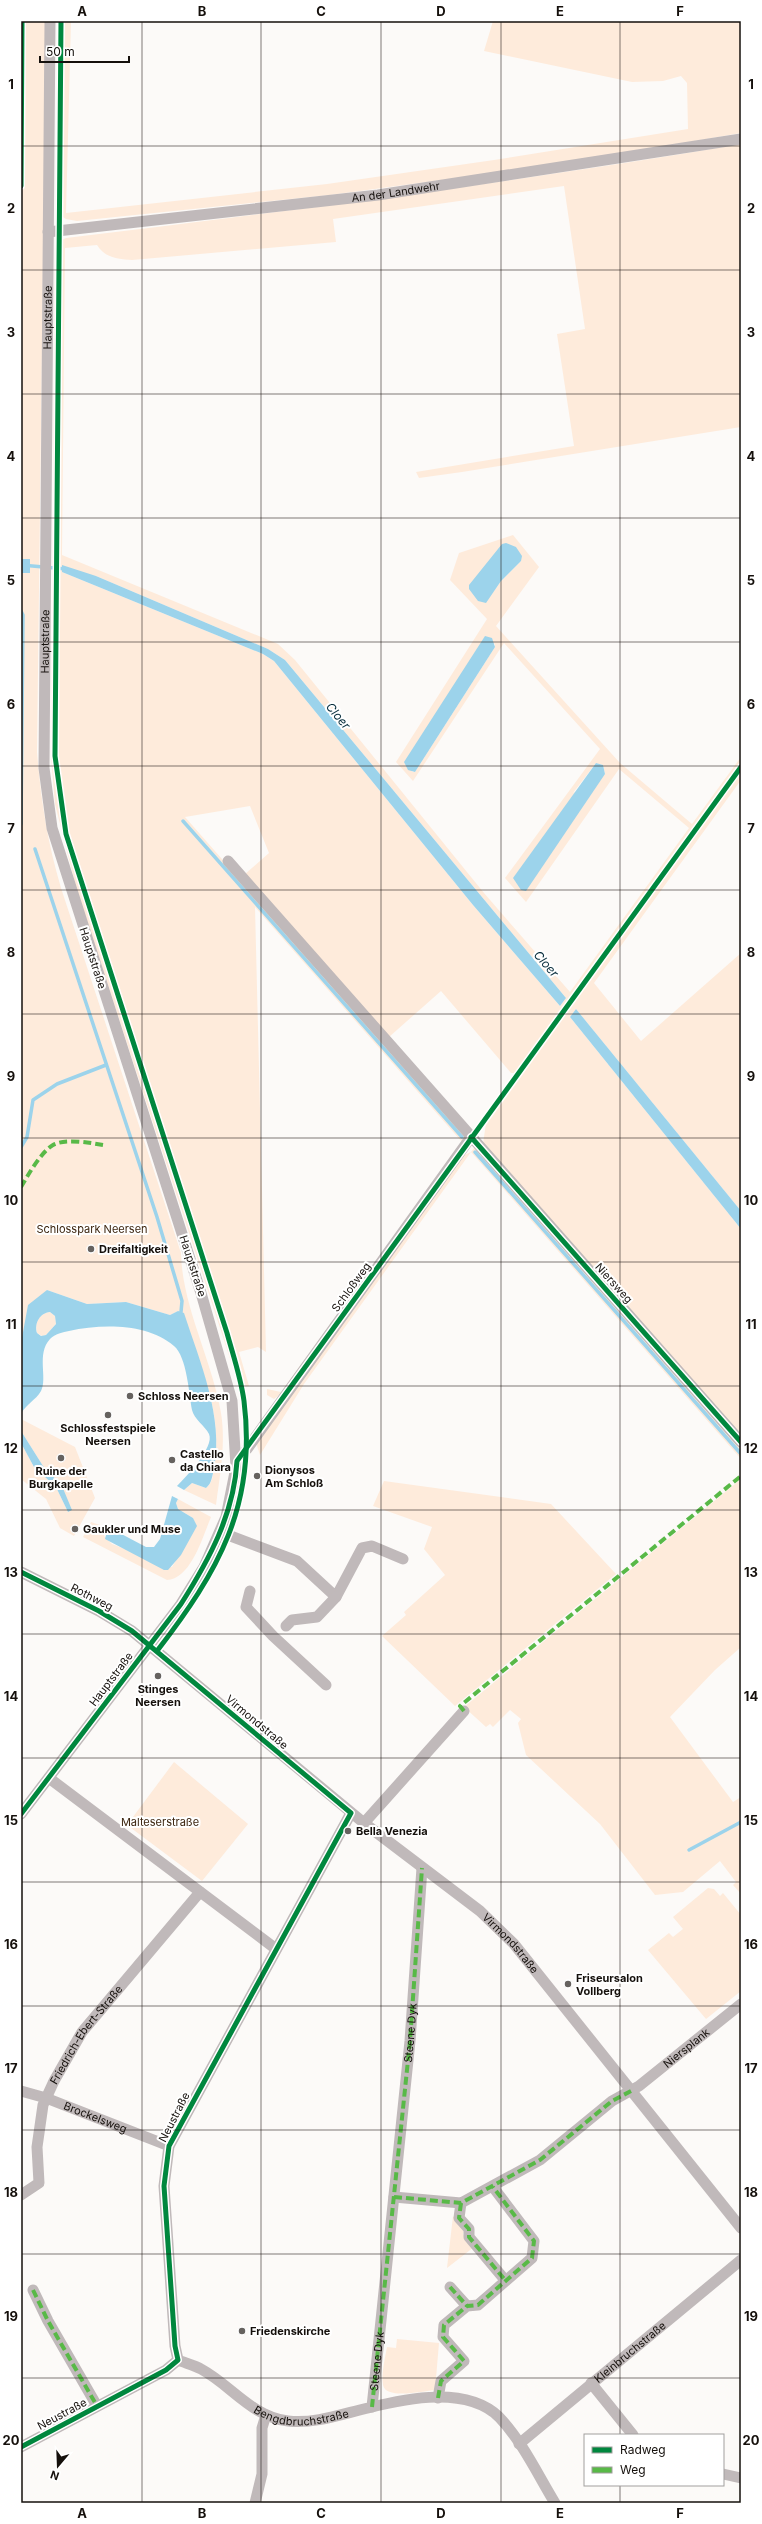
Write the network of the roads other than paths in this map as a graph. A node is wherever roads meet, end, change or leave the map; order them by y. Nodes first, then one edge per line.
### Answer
1 (50, 21) edge
2 (741, 139) edge
3 (48, 232) junction
4 (228, 861) dead end
5 (471, 1137) junction
6 (741, 1442) edge
7 (247, 1448) dead end
8 (220, 1532) junction
9 (404, 1560) dead end
10 (21, 1572) edge
11 (250, 1591) dead end
12 (336, 1597) junction
13 (286, 1626) dead end
14 (150, 1646) junction
15 (326, 1685) dead end
16 (464, 1711) dead end
17 (49, 1778) junction
18 (351, 1813) junction
19 (21, 1814) edge
20 (364, 1823) junction
21 (422, 1868) junction
22 (200, 1892) junction
23 (276, 1949) junction
24 (741, 2004) edge
25 (631, 2091) junction
26 (21, 2092) edge
27 (46, 2098) junction
28 (169, 2146) junction
29 (493, 2187) junction
30 (21, 2195) edge
31 (394, 2197) junction
32 (461, 2203) junction
33 (741, 2228) edge
34 (741, 2260) edge
35 (505, 2280) junction
36 (450, 2287) dead end
37 (33, 2290) dead end
38 (467, 2306) junction
39 (178, 2360) junction
40 (591, 2383) junction
41 (438, 2398) junction
42 (97, 2406) junction
43 (372, 2407) junction
44 (266, 2415) junction
45 (632, 2434) edge
46 (518, 2444) junction
47 (21, 2447) edge
48 (724, 2474) edge
49 (741, 2478) edge
50 (255, 2503) edge
51 (556, 2503) edge

1 - 3 street, Hauptstraße
2 - 3 street, An der Landwehr
3 - 8 street, Hauptstraße
4 - 5 street, Niersweg
5 - 6 street, Niersweg
5 - 7 street, Schloßweg
8 - 12 street
8 - 14 street, Hauptstraße
9 - 12 street
10 - 14 street, Rothweg
11 - 15 street
12 - 13 street
14 - 17 street, Hauptstraße
14 - 18 street, Virmondstraße
16 - 20 street
17 - 19 street, Hauptstraße
17 - 22 street
18 - 20 street, Virmondstraße
18 - 23 street, Neustraße
20 - 21 street, Virmondstraße
21 - 25 street, Virmondstraße
21 - 31 street, Steene Dyk
22 - 23 street
22 - 27 street, Friedrich-Ebert-Straße
23 - 28 street, Neustraße
24 - 25 street, Niersplank
25 - 29 street
25 - 33 street, Virmondstraße
26 - 27 street, Brockelsweg
27 - 28 street, Brockelsweg
27 - 30 street, Friedrich-Ebert-Straße
28 - 39 street, Neustraße
29 - 32 street
29 - 35 street
31 - 32 street
31 - 43 street, Steene Dyk
32 - 35 street
34 - 40 street, Kleinbruchstraße
35 - 38 street
36 - 38 street
37 - 42 street, Neustraße
38 - 41 street
39 - 42 street, Neustraße
39 - 44 street, Bengdbruchstraße
40 - 45 street
40 - 46 street, Kleinbruchstraße
41 - 43 street, Bengdbruchstraße
41 - 46 street, Bengdbruchstraße
42 - 47 street, Neustraße
43 - 44 street, Bengdbruchstraße
44 - 50 street
46 - 51 street, Bengdbruchstraße
48 - 49 street

